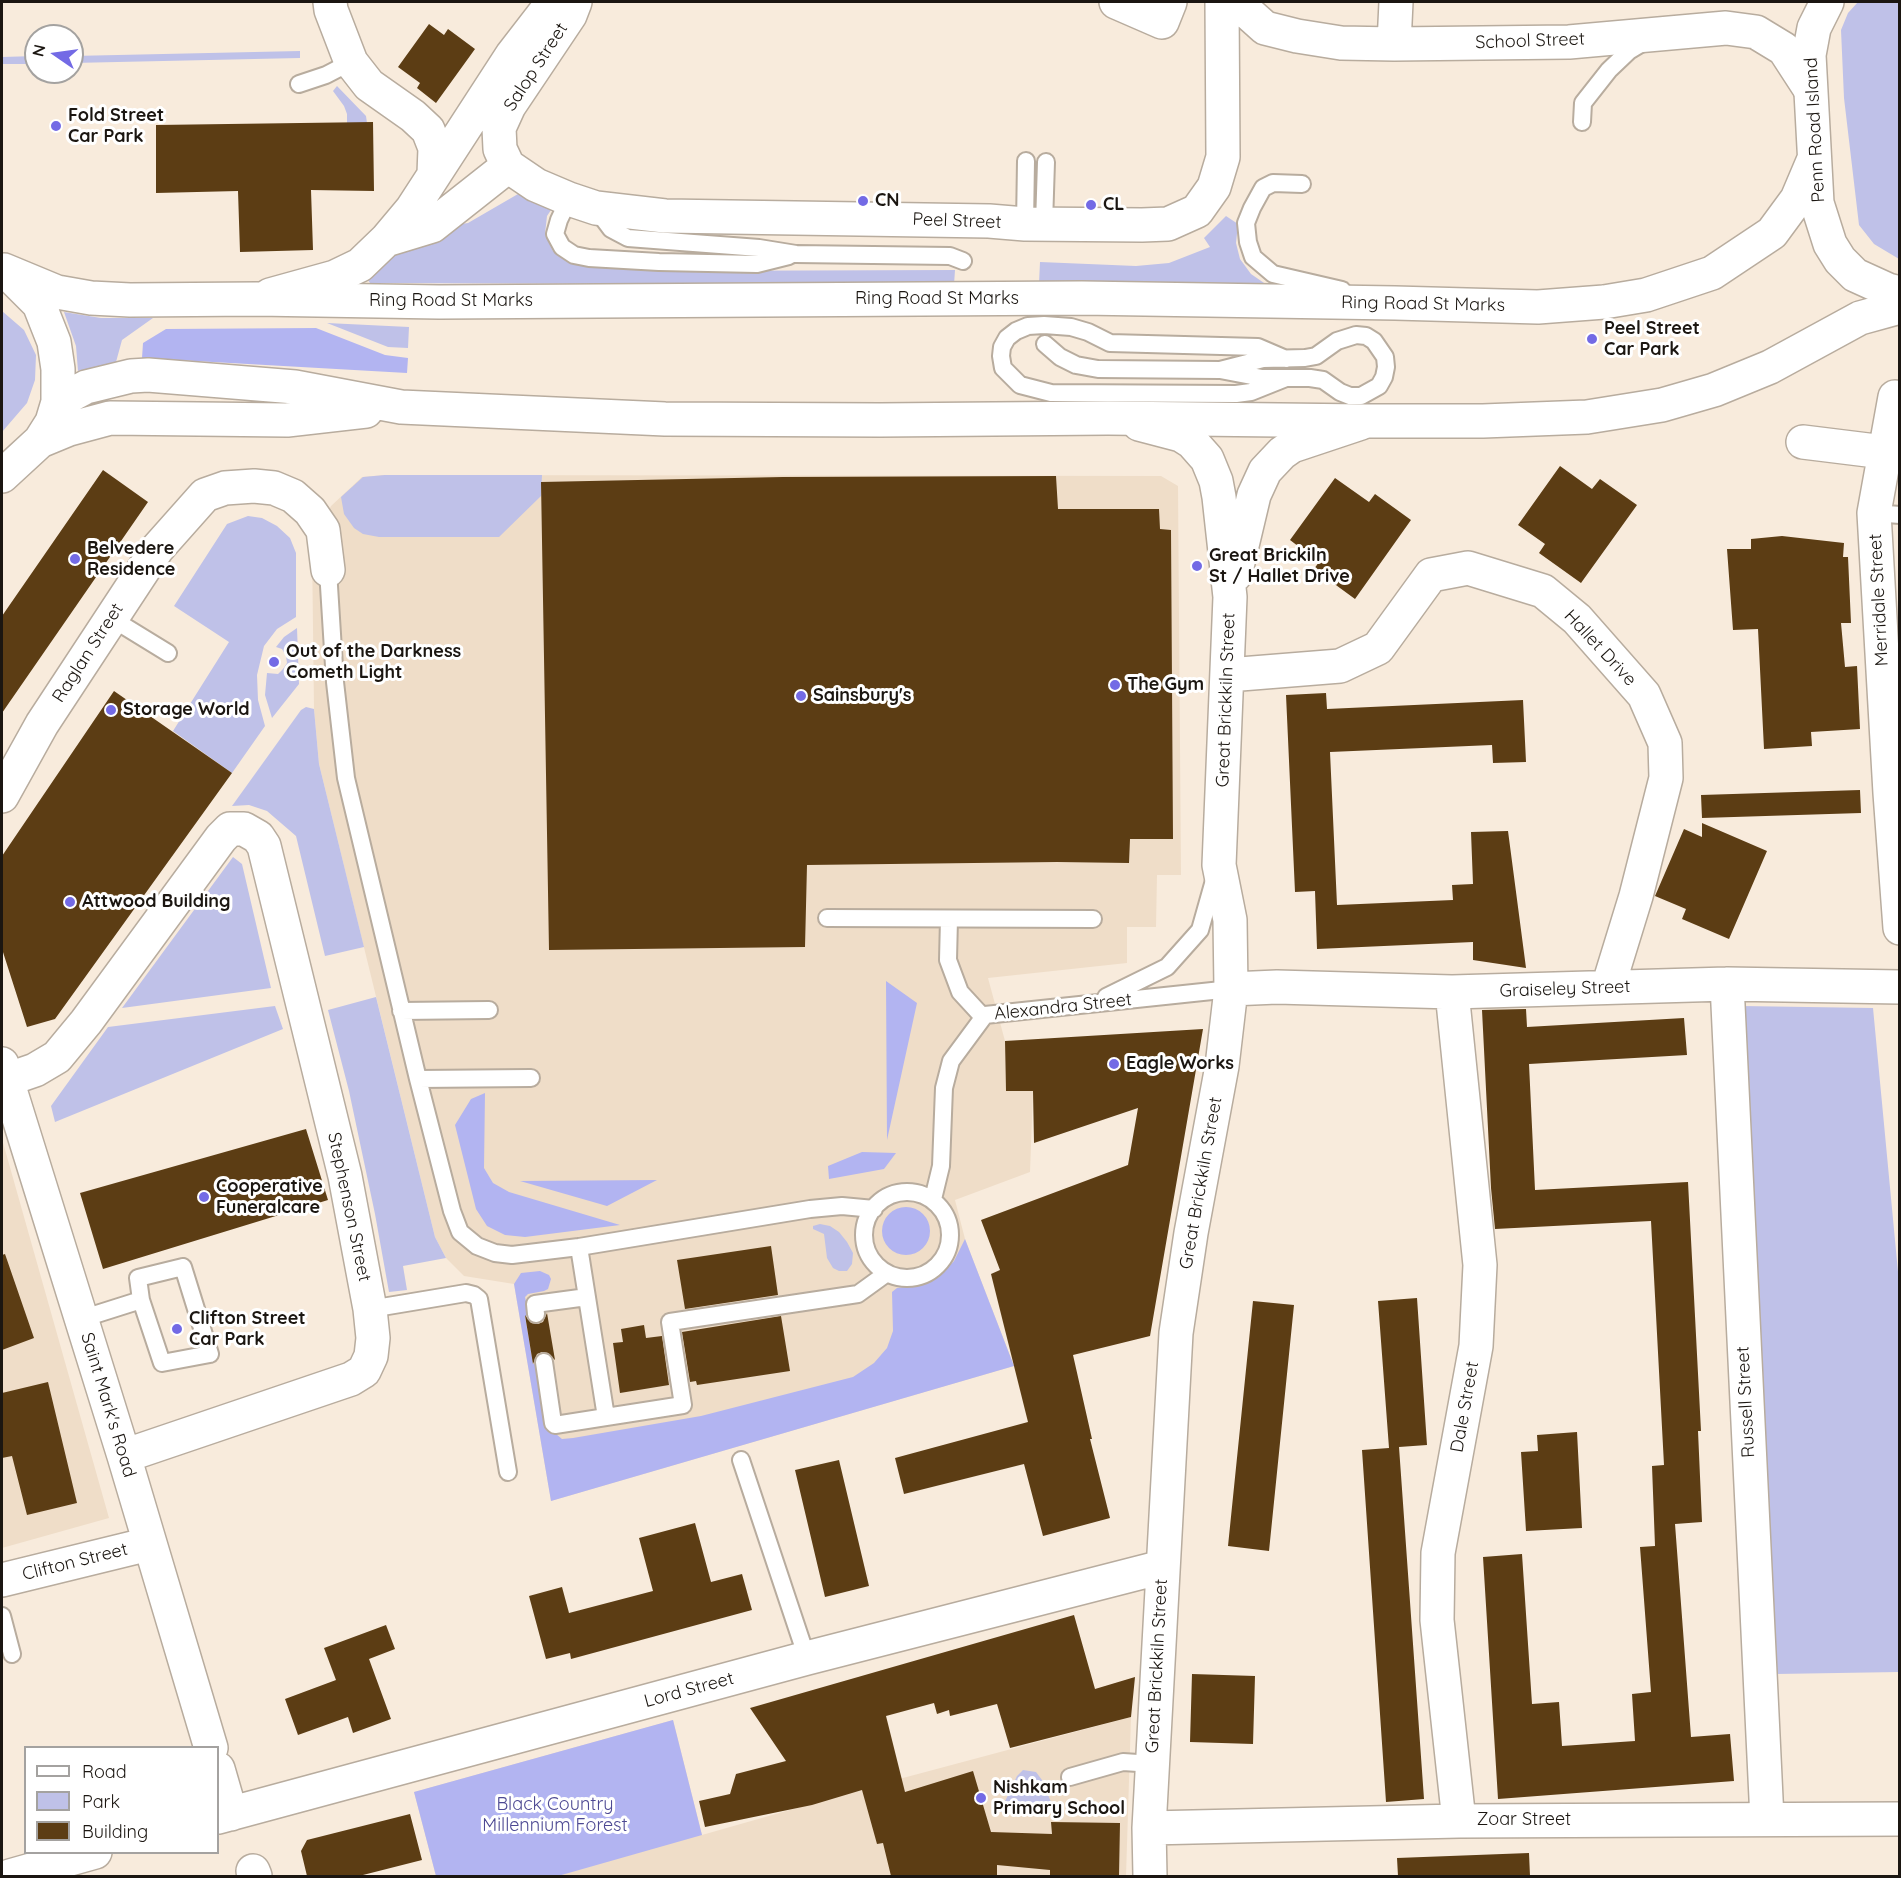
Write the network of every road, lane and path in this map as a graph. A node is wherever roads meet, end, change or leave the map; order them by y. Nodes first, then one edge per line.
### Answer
1 (330, 2) edge
2 (553, 2) edge
3 (575, 2) edge
4 (1116, 2) edge
5 (1170, 2) edge
6 (1221, 2) edge
7 (1236, 2) edge
8 (1396, 2) edge
9 (1827, 2) edge
10 (1655, 35) junction
11 (1394, 44) junction
12 (351, 62) junction
13 (299, 84) dead end
14 (1810, 89) junction
15 (1582, 122) dead end
16 (1814, 159) junction
17 (1026, 161) dead end
18 (1046, 162) dead end
19 (508, 166) junction
20 (434, 174) junction
21 (1302, 184) dead end
22 (583, 204) junction
23 (1035, 224) junction
24 (386, 240) junction
25 (796, 254) junction
26 (963, 261) dead end
27 (3, 269) edge
28 (1899, 293) edge
29 (256, 299) junction
30 (1395, 303) junction
31 (1899, 308) edge
32 (1045, 344) dead end
33 (1286, 358) junction
34 (1220, 370) junction
35 (1286, 378) junction
36 (1895, 397) dead end
37 (58, 402) junction
38 (401, 407) junction
39 (1108, 418) junction
40 (1365, 421) junction
41 (40, 441) junction
42 (1803, 442) dead end
43 (1884, 452) junction
44 (2, 476) edge
45 (1887, 514) edge
46 (328, 570) joint
47 (1230, 597) junction
48 (111, 618) junction
49 (168, 653) dead end
50 (1228, 675) junction
51 (5, 785) edge
52 (1895, 793) edge
53 (1219, 865) junction
54 (827, 918) dead end
55 (949, 919) junction
56 (1093, 919) dead end
57 (1899, 928) edge
58 (1726, 984) junction
59 (1608, 987) junction
60 (1899, 987) edge
61 (1231, 989) junction
62 (1452, 992) junction
63 (1098, 1002) junction
64 (489, 1010) dead end
65 (401, 1011) junction
66 (983, 1017) junction
67 (4, 1072) edge
68 (531, 1078) dead end
69 (418, 1079) junction
70 (933, 1200) junction
71 (874, 1209) junction
72 (579, 1247) junction
73 (887, 1273) junction
74 (586, 1297) junction
75 (141, 1300) junction
76 (370, 1309) junction
77 (536, 1314) dead end
78 (81, 1319) junction
79 (543, 1362) dead end
80 (606, 1417) junction
81 (124, 1456) junction
82 (741, 1460) dead end
83 (508, 1472) dead end
84 (149, 1544) junction
85 (1162, 1567) junction
86 (2, 1580) edge
87 (2, 1616) edge
88 (12, 1654) dead end
89 (807, 1658) junction
90 (210, 1746) edge
91 (1153, 1764) junction
92 (219, 1776) edge
93 (1070, 1777) dead end
94 (224, 1815) edge
95 (1767, 1819) junction
96 (1899, 1819) edge
97 (1459, 1821) junction
98 (1149, 1828) junction
99 (88, 1854) edge
100 (10, 1876) edge
101 (1150, 1876) edge

1 - 12 main road
2 - 20 main road, Salop Street
3 - 19 main road, Salop Street
4 - 5 main road
6 - 23 main road, Peel Street
7 - 11 main road, School Street
8 - 11 main road
9 - 14 main road, Penn Road Island
10 - 11 main road, School Street
10 - 14 main road, School Street
10 - 15 lane
12 - 13 lane
12 - 20 main road
14 - 16 main road, Penn Road Island
16 - 28 main road, Penn Road Island
16 - 30 main road, Ring Road St Marks
17 - 23 lane
18 - 23 lane
19 - 22 main road, Peel Street
19 - 24 main road, Salop Street
20 - 24 main road, Salop Street
21 - 30 lane
22 - 23 main road, Peel Street
22 - 25 lane
22 - 25 lane
24 - 29 main road, Salop Street
25 - 26 lane
27 - 29 main road, Ring Road St Marks
27 - 37 main road
29 - 30 main road, Ring Road St Marks
31 - 40 main road
32 - 34 lane
33 - 34 lane
33 - 35 lane
33 - 35 lane
34 - 35 lane
36 - 43 main road, Merridale Street
37 - 38 main road
37 - 41 main road
38 - 39 main road
38 - 41 main road
39 - 40 main road
39 - 47 main road, Great Brickkiln Street
40 - 47 main road
41 - 44 main road
42 - 43 main road
43 - 45 main road, Merridale Street
45 - 52 main road, Merridale Street
46 - 48 main road, Raglan Street
46 - 65 lane
47 - 50 main road, Great Brickkiln Street
48 - 49 lane
48 - 51 main road, Raglan Street
50 - 53 main road, Great Brickkiln Street
50 - 59 main road, Hallet Drive
52 - 57 main road, Merridale Street
53 - 61 main road, Great Brickkiln Street
53 - 63 lane
54 - 55 lane
55 - 56 lane
55 - 66 lane
58 - 59 main road, Graiseley Street
58 - 60 main road, Graiseley Street
58 - 95 main road, Russell Street
59 - 62 main road, Graiseley Street
61 - 62 main road, Graiseley Street
61 - 63 lane, Alexandra Street
61 - 85 main road, Great Brickkiln Street
62 - 97 main road, Dale Street
63 - 66 lane, Alexandra Street
64 - 65 lane
65 - 69 lane
66 - 70 lane, Alexandra Street
67 - 76 main road, Stephenson Street
67 - 78 main road, Saint Mark's Road
68 - 69 lane
69 - 72 lane
70 - 71 lane
70 - 73 lane
71 - 72 lane
71 - 73 lane
72 - 74 lane
73 - 80 lane
74 - 77 lane
74 - 80 lane
75 - 75 lane
75 - 78 lane
76 - 81 main road, Stephenson Street
76 - 83 lane
78 - 81 main road, Saint Mark's Road
79 - 80 lane
81 - 84 main road, Saint Mark's Road
82 - 89 lane
84 - 86 main road, Clifton Street
84 - 90 main road, Saint Mark's Road
85 - 89 main road, Lord Street
85 - 91 main road, Great Brickkiln Street
87 - 88 lane
89 - 94 main road, Lord Street
91 - 93 lane
91 - 98 main road, Great Brickkiln Street
92 - 94 main road
95 - 96 main road, Zoar Street
95 - 97 main road, Zoar Street
97 - 98 main road, Zoar Street
98 - 101 main road, Great Brickkiln Street
99 - 100 main road

